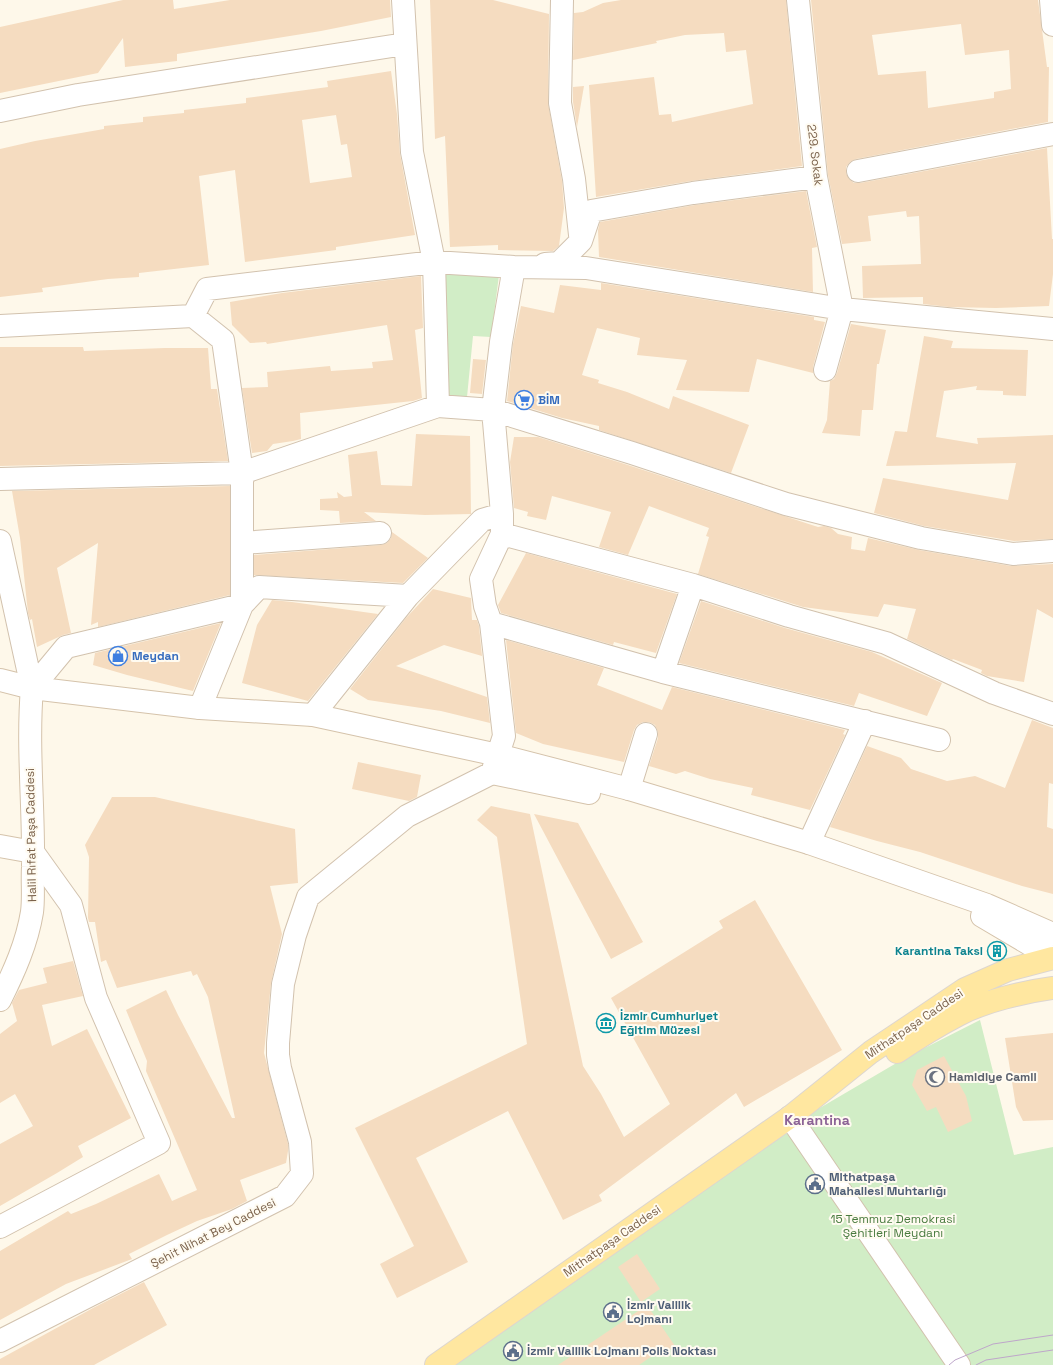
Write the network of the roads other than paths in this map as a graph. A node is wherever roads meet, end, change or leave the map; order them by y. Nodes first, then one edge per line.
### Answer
1 (403, 0) edge
2 (562, 0) edge
3 (798, 0) edge
4 (1051, 0) edge
5 (1053, 25) edge
6 (405, 44) junction
7 (0, 111) edge
8 (1053, 134) edge
9 (858, 171) dead end
10 (816, 177) junction
11 (581, 241) junction
12 (434, 262) junction
13 (514, 267) junction
14 (586, 268) junction
15 (842, 309) junction
16 (194, 316) junction
17 (0, 326) edge
18 (1053, 329) edge
19 (824, 370) dead end
20 (438, 406) junction
21 (493, 410) junction
22 (242, 473) junction
23 (0, 479) edge
24 (502, 524) junction
25 (380, 533) dead end
26 (0, 541) edge
27 (242, 543) junction
28 (1053, 551) edge
29 (693, 585) junction
30 (408, 596) junction
31 (242, 605) junction
32 (491, 623) junction
33 (663, 672) junction
34 (0, 680) edge
35 (32, 688) junction
36 (200, 708) junction
37 (1053, 714) edge
38 (312, 715) junction
39 (865, 721) junction
40 (646, 734) dead end
41 (940, 740) dead end
42 (495, 763) junction
43 (629, 789) junction
44 (809, 843) junction
45 (0, 846) edge
46 (33, 852) junction
47 (1053, 934) edge
48 (1053, 958) edge
49 (1053, 962) edge
50 (1053, 971) edge
51 (1053, 988) edge
52 (0, 1000) edge
53 (790, 1117) junction
54 (0, 1228) edge
55 (0, 1341) edge
56 (436, 1365) edge
57 (959, 1365) edge

1 - 6 street
2 - 11 street
3 - 10 street, 229. Sokak
4 - 5 street
6 - 7 street
6 - 12 street
8 - 9 street
10 - 11 street
10 - 15 street, 229. Sokak
11 - 13 street
11 - 14 street
12 - 13 street
12 - 16 street
12 - 20 street
13 - 14 street
13 - 21 street
14 - 15 street
15 - 18 street
15 - 19 street
16 - 17 street
16 - 22 street
20 - 21 street
20 - 22 street
21 - 24 street
21 - 28 street
22 - 23 street
22 - 27 street
24 - 29 street
24 - 30 street
24 - 32 street
25 - 27 street
26 - 35 street, Halil Rıfat Paşa Caddesi
27 - 31 street
29 - 33 street
29 - 37 street
30 - 31 street
30 - 38 street
31 - 35 street
31 - 36 street
32 - 33 street
32 - 42 street
33 - 39 street
34 - 35 street
35 - 36 street
35 - 46 street, Halil Rıfat Paşa Caddesi
36 - 38 street
38 - 42 street
39 - 41 street
39 - 44 street
40 - 43 street
42 - 43 street
42 - 48 street
42 - 55 street, Şehit Nihat Bey Caddesi
43 - 44 street
44 - 47 street
45 - 46 street
46 - 52 street, Halil Rıfat Paşa Caddesi
46 - 54 street
48 - 53 main road, Mithatpaşa Caddesi
49 - 50 main road
51 - 53 main road, Mithatpaşa Caddesi
53 - 56 main road, Mithatpaşa Caddesi
53 - 57 street

